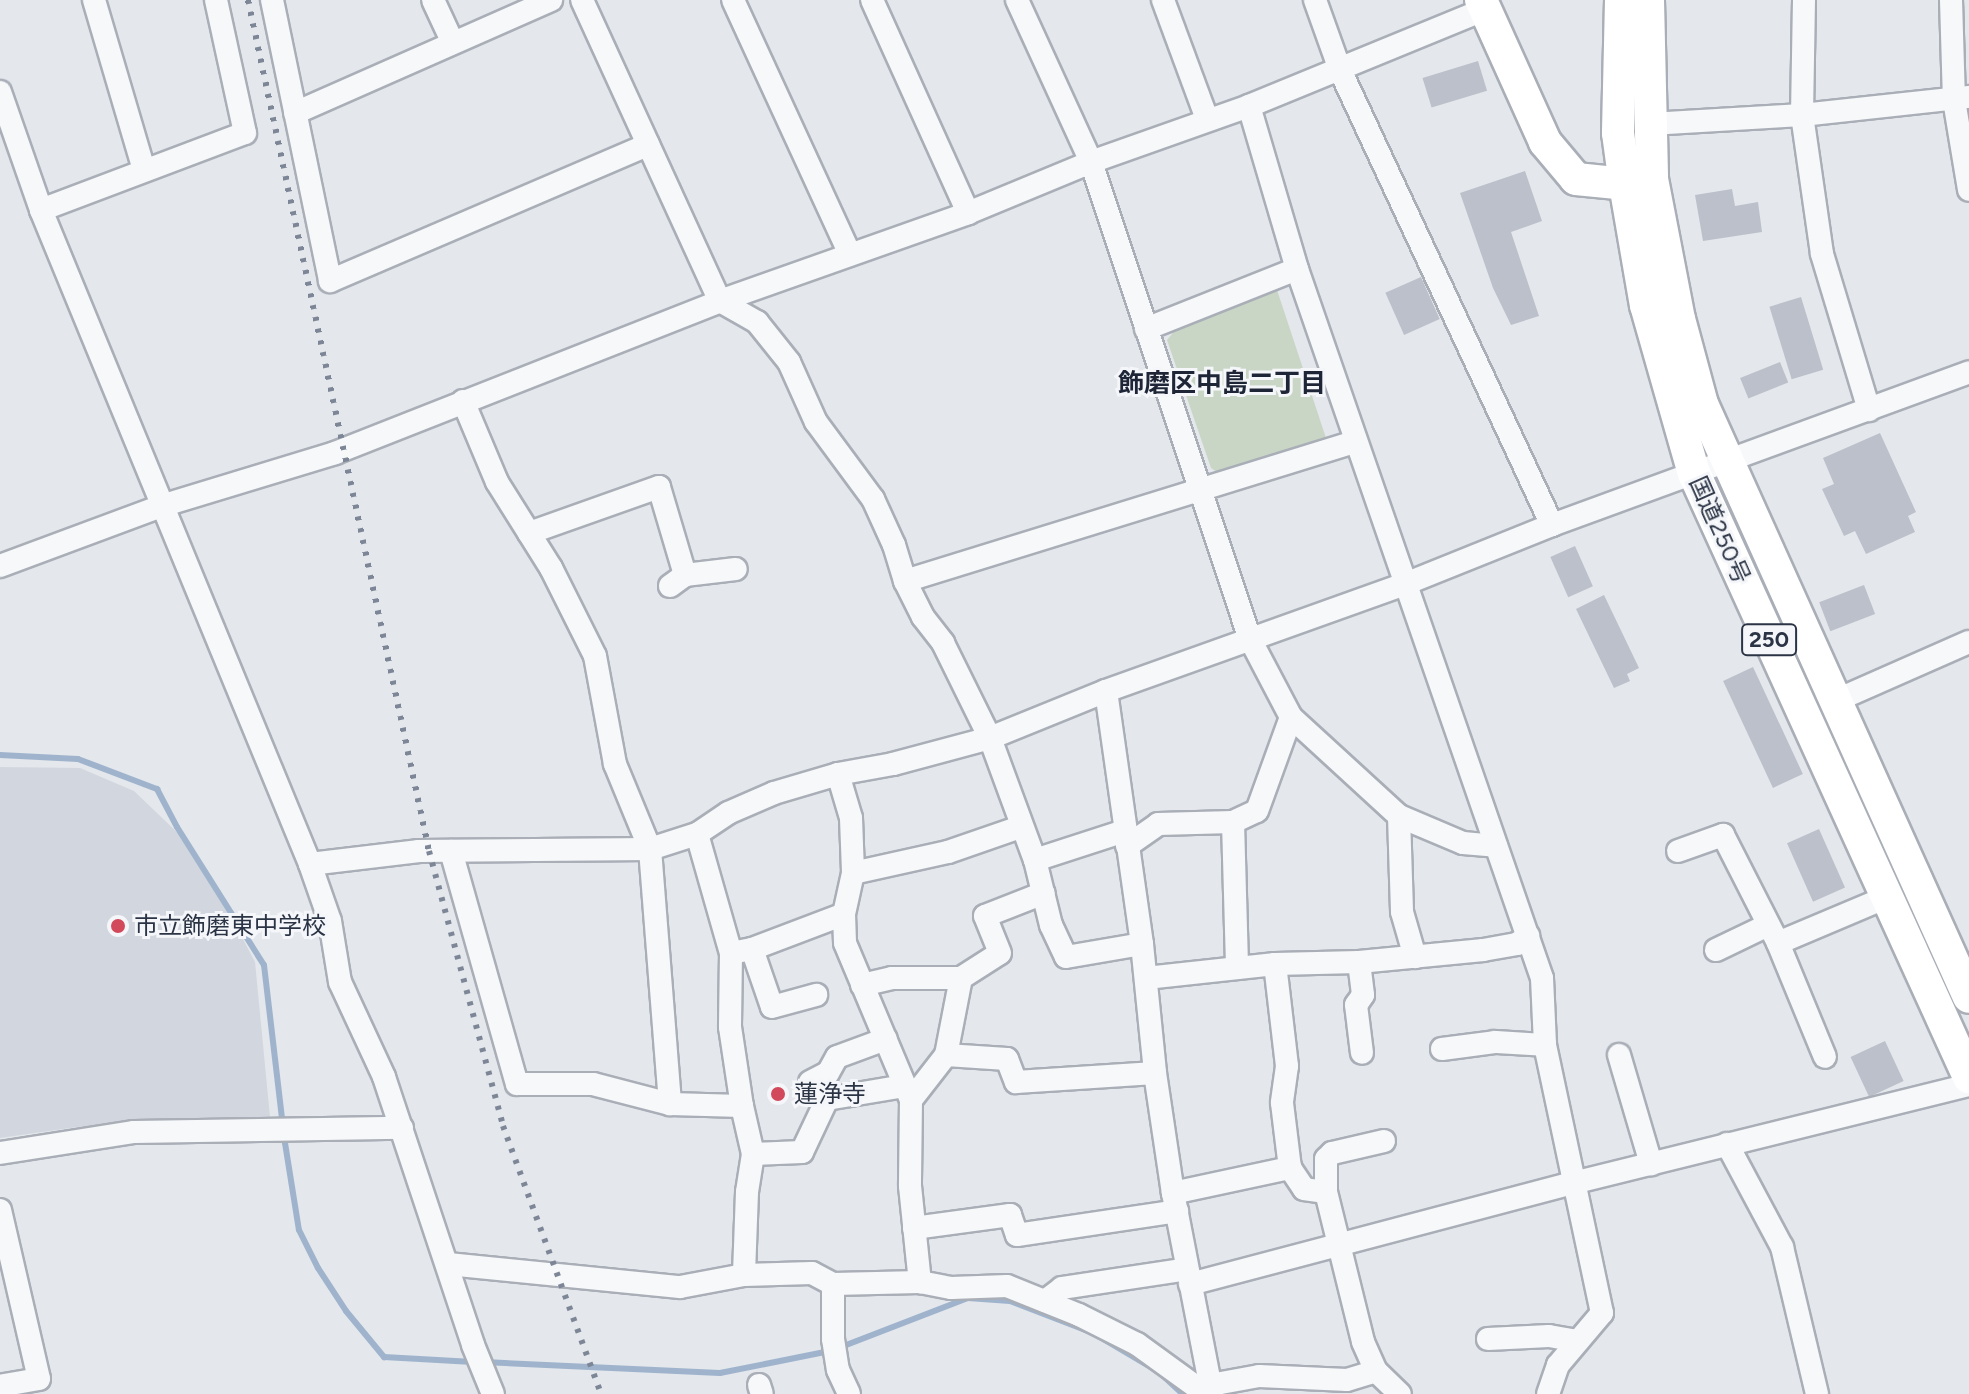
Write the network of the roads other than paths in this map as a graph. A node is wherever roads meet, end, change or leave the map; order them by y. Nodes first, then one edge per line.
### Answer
1 (94, 0) edge
2 (216, 0) edge
3 (272, 0) edge
4 (433, 0) edge
5 (551, 0) edge
6 (582, 0) edge
7 (733, 0) edge
8 (872, 0) edge
9 (1017, 0) edge
10 (1163, 0) edge
11 (1315, 0) edge
12 (1621, 0) edge
13 (1648, 0) edge
14 (1804, 0) edge
15 (1951, 0) edge
16 (1483, 4) edge
17 (453, 43) junction
18 (1340, 70) junction
19 (0, 92) edge
20 (1962, 98) edge
21 (1249, 106) junction
22 (295, 113) junction
23 (1802, 115) junction
24 (1207, 119) junction
25 (1650, 124) junction
26 (648, 145) junction
27 (1091, 162) junction
28 (144, 170) junction
29 (1638, 182) junction
30 (1969, 190) edge
31 (41, 210) junction
32 (968, 213) junction
33 (850, 254) junction
34 (1297, 269) junction
35 (720, 301) junction
36 (1146, 329) junction
37 (1969, 372) edge
38 (463, 401) junction
39 (1869, 410) junction
40 (1356, 441) junction
41 (1726, 462) junction
42 (1694, 473) junction
43 (1200, 490) junction
44 (161, 506) junction
45 (1552, 525) junction
46 (529, 533) junction
47 (0, 566) edge
48 (736, 569) dead end
49 (905, 581) junction
50 (1405, 584) junction
51 (1250, 639) junction
52 (1969, 642) edge
53 (1106, 691) junction
54 (1835, 701) junction
55 (1291, 717) junction
56 (990, 738) junction
57 (838, 774) junction
58 (1399, 816) junction
59 (1233, 822) junction
60 (1020, 827) junction
61 (697, 834) junction
62 (1125, 839) junction
63 (1496, 846) junction
64 (650, 849) junction
65 (451, 851) junction
66 (1678, 851) dead end
67 (1035, 860) junction
68 (310, 864) junction
69 (853, 873) junction
70 (1044, 893) junction
71 (1887, 897) junction
72 (844, 914) junction
73 (1773, 934) junction
74 (1528, 936) junction
75 (1142, 944) junction
76 (1716, 950) dead end
77 (741, 951) junction
78 (1415, 957) junction
79 (1359, 962) junction
80 (1275, 964) junction
81 (1237, 968) junction
82 (961, 978) junction
83 (1146, 978) junction
84 (862, 985) junction
85 (816, 995) dead end
86 (1969, 997) edge
87 (886, 1039) junction
88 (1545, 1045) junction
89 (1442, 1049) dead end
90 (1362, 1053) dead end
91 (946, 1055) junction
92 (1619, 1055) dead end
93 (1825, 1057) dead end
94 (1155, 1073) junction
95 (1969, 1077) edge
96 (810, 1082) dead end
97 (1969, 1085) edge
98 (908, 1093) junction
99 (670, 1104) junction
100 (742, 1106) junction
101 (402, 1128) junction
102 (1384, 1141) dead end
103 (1727, 1144) junction
104 (0, 1153) edge
105 (753, 1154) junction
106 (1651, 1164) junction
107 (1290, 1168) junction
108 (1573, 1183) junction
109 (1326, 1192) junction
110 (1175, 1202) junction
111 (0, 1210) edge
112 (914, 1228) junction
113 (1338, 1245) junction
114 (448, 1264) junction
115 (744, 1275) junction
116 (1189, 1276) junction
117 (920, 1282) junction
118 (833, 1284) junction
119 (1045, 1301) junction
120 (1488, 1339) dead end
121 (1578, 1341) junction
122 (1376, 1371) junction
123 (488, 1385) edge
124 (0, 1386) edge
125 (1209, 1391) edge
126 (849, 1394) edge
127 (1400, 1394) edge
128 (1548, 1394) edge
129 (1817, 1394) edge

1 - 28 street
2 - 28 street
3 - 22 street
4 - 17 street
5 - 17 street
6 - 26 street
7 - 33 street
8 - 32 street
9 - 27 street
10 - 24 street
11 - 18 street
12 - 29 highway, 国道250号 / 250
13 - 25 highway, 国道250号 / 250
14 - 23 street
15 - 20 street
16 - 18 street
16 - 29 highway
17 - 22 street
18 - 21 street
18 - 45 street
19 - 31 street
20 - 23 street
20 - 30 street
21 - 24 street
21 - 34 street
22 - 26 street
23 - 25 street
23 - 39 street
24 - 27 street
25 - 29 highway, 国道250号 / 250
26 - 35 street
27 - 32 street
27 - 36 street
28 - 31 street
29 - 41 highway, 国道250号 / 250
29 - 42 highway, 国道250号 / 250
31 - 44 street
32 - 33 street
33 - 35 street
34 - 36 street
34 - 40 street
35 - 38 street
35 - 49 street
36 - 43 street
37 - 39 street
38 - 44 street
38 - 46 street
39 - 41 street
40 - 43 street
40 - 50 street
41 - 42 street
41 - 54 highway, 国道250号 / 250
42 - 45 street
42 - 71 highway, 国道250号 / 250
43 - 49 street
43 - 51 street
44 - 47 street
44 - 68 street
45 - 50 street
46 - 48 street
46 - 64 street
49 - 56 street
50 - 51 street
50 - 63 street
51 - 53 street
51 - 55 street
52 - 54 street
53 - 56 street
53 - 62 street
54 - 86 highway, 国道250号 / 250
55 - 58 street
55 - 59 street
56 - 57 street
56 - 60 street
57 - 61 street
57 - 69 street
58 - 63 street
58 - 78 street
59 - 62 street
59 - 81 street
60 - 67 street
60 - 69 street
61 - 64 street
61 - 77 street
62 - 67 street
62 - 75 street
63 - 74 street
64 - 65 street
64 - 99 street
65 - 68 street
65 - 99 street
66 - 73 street
67 - 70 street
68 - 101 street
69 - 72 street
70 - 75 street
70 - 82 street
71 - 73 street
71 - 95 highway, 国道250号 / 250
72 - 77 street
72 - 84 street
73 - 76 street
73 - 93 street
74 - 78 street
74 - 88 street
75 - 83 street
77 - 85 street
77 - 100 street
78 - 79 street
79 - 80 street
79 - 90 street
80 - 81 street
80 - 107 street
81 - 83 street
82 - 84 street
82 - 91 street
83 - 94 street
84 - 87 street
87 - 96 street
87 - 98 street
88 - 89 street
88 - 108 street
91 - 94 street
91 - 98 street
92 - 106 street
94 - 110 street
97 - 103 street
98 - 105 street
98 - 112 street
99 - 100 street
100 - 105 street
101 - 104 street
101 - 114 street
102 - 109 street
103 - 106 street
103 - 129 street
105 - 115 street
106 - 108 street
107 - 109 street
107 - 110 street
108 - 113 street
108 - 121 street
109 - 113 street
110 - 112 street
110 - 116 street
111 - 124 street
112 - 117 street
113 - 116 street
113 - 122 street
114 - 115 street
114 - 123 street
115 - 118 street
116 - 119 street
116 - 125 street
117 - 118 street
117 - 119 street
118 - 126 street
119 - 125 street
120 - 121 street
121 - 128 street
122 - 125 street
122 - 127 street

